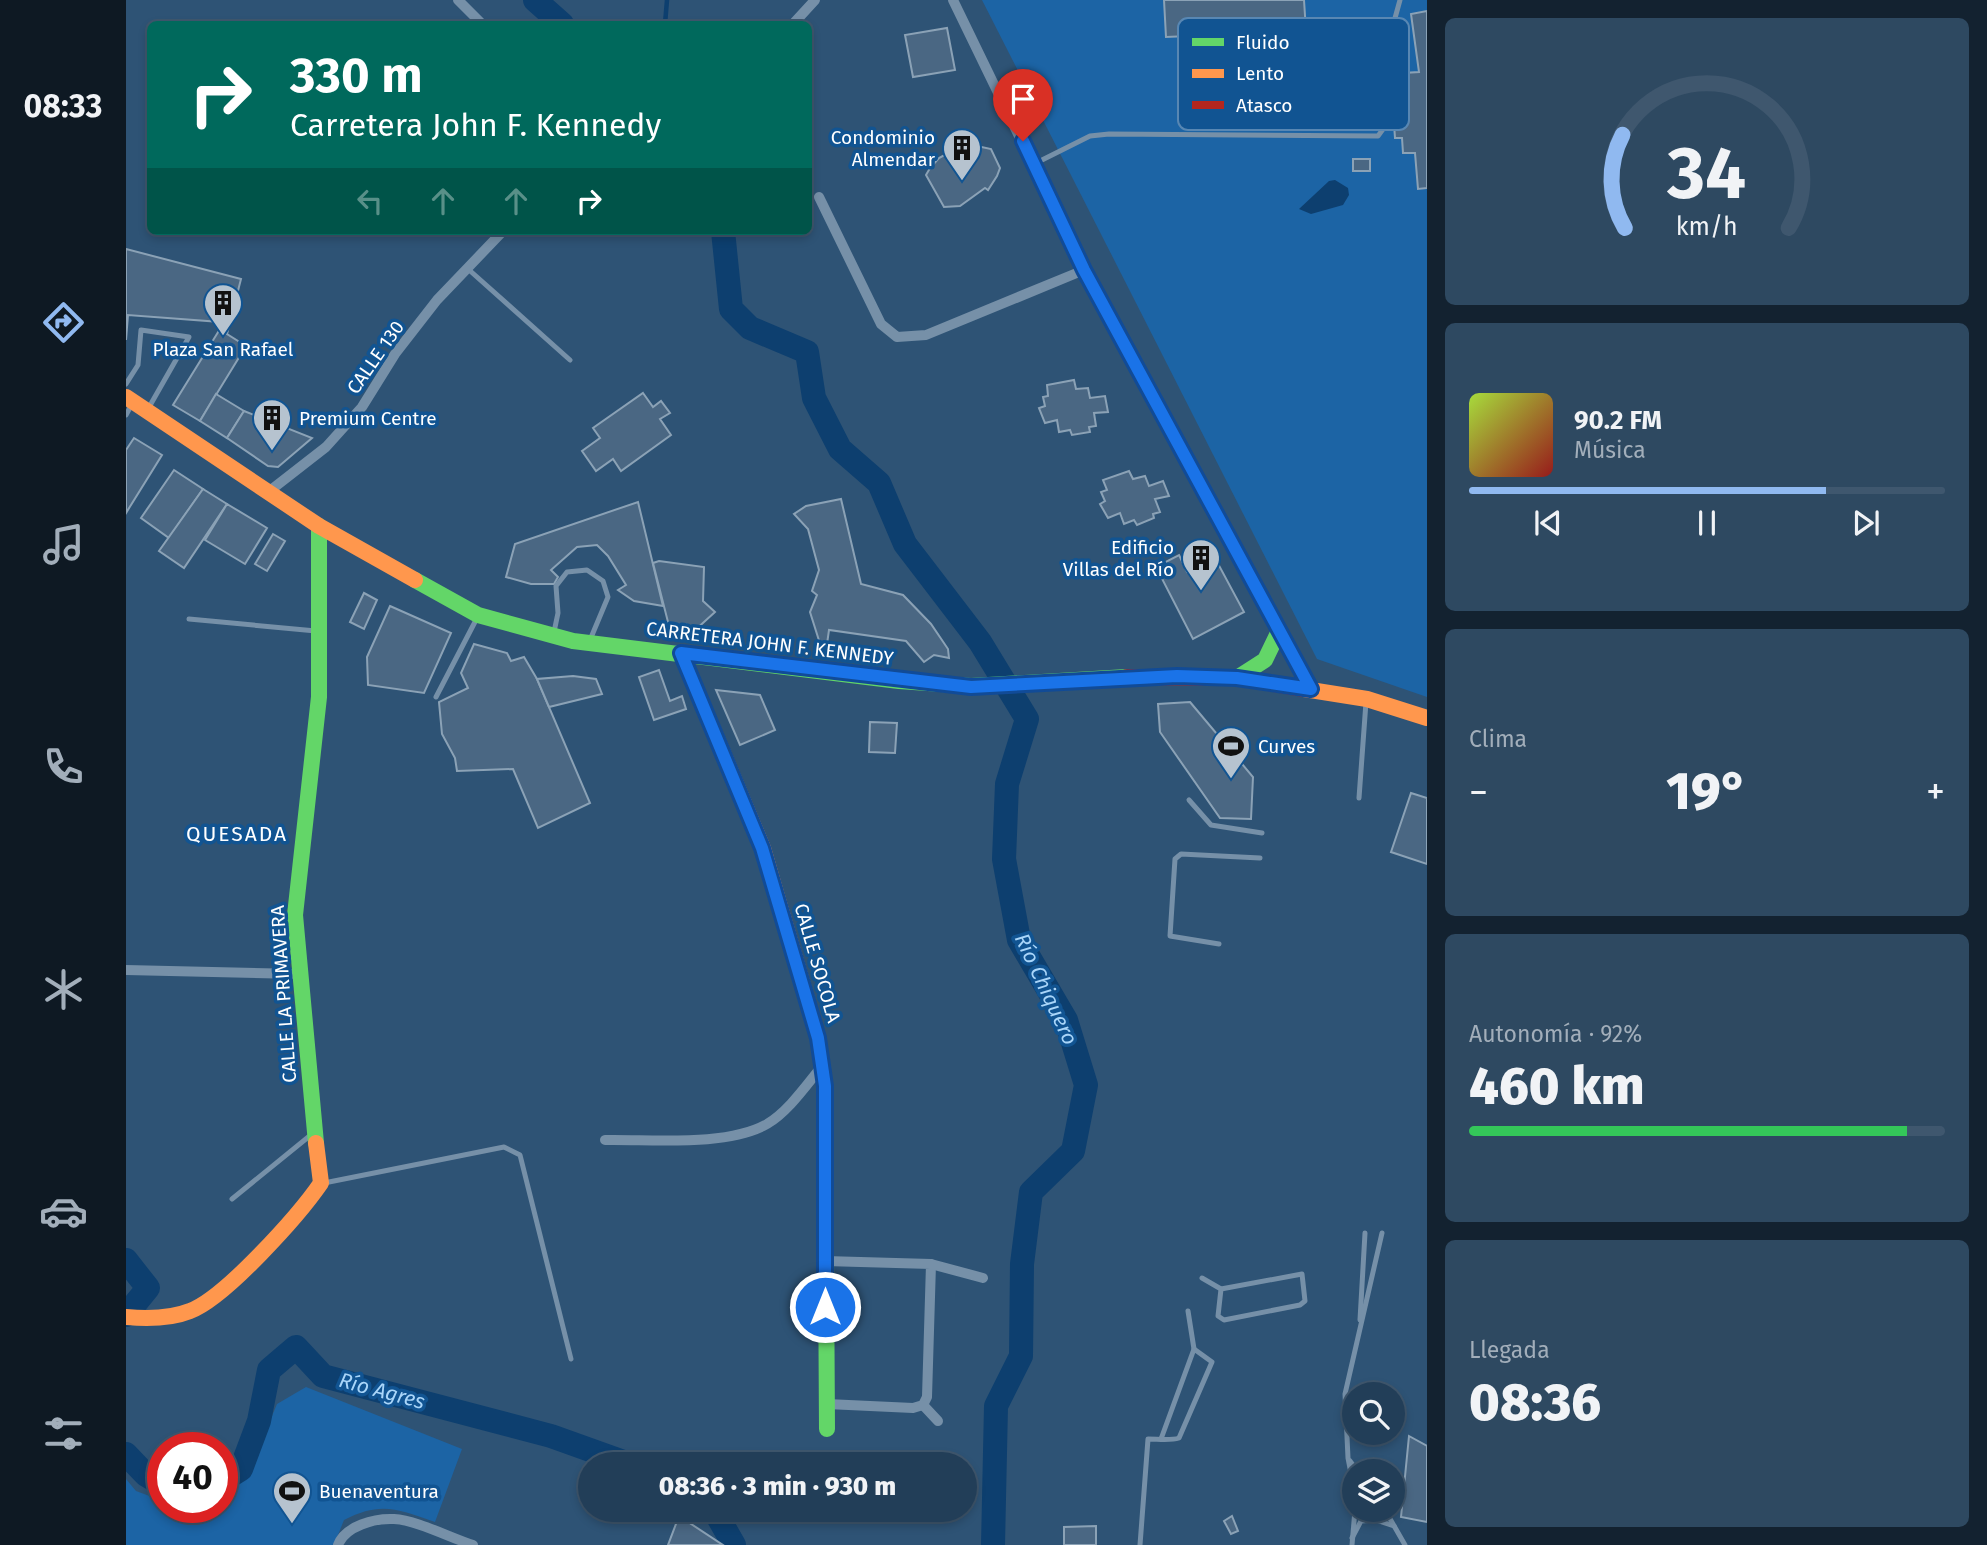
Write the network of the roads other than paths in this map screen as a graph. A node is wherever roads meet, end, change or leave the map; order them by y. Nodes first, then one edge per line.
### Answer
1 (458, 0) edge
2 (815, 0) edge
3 (953, 0) edge
4 (1400, 0) edge
5 (1395, 18) edge
6 (479, 21) edge
7 (796, 21) edge
8 (1382, 130) edge
9 (1034, 164) junction
10 (819, 197) dead end
11 (499, 235) edge
12 (468, 269) junction
13 (1084, 270) junction
14 (570, 360) dead end
15 (126, 384) edge
16 (128, 405) edge
17 (147, 411) junction
18 (267, 493) junction
19 (319, 526) junction
20 (478, 615) junction
21 (188, 619) dead end
22 (319, 631) junction
23 (1279, 631) junction
24 (554, 636) junction
25 (589, 642) junction
26 (681, 653) junction
27 (1237, 678) junction
28 (1311, 689) junction
29 (436, 698) dead end
30 (1367, 699) junction
31 (1427, 718) edge
32 (1359, 798) dead end
33 (1189, 800) dead end
34 (1262, 833) dead end
35 (1260, 858) dead end
36 (1219, 944) dead end
37 (126, 970) edge
38 (299, 974) junction
39 (823, 1065) junction
40 (315, 1132) junction
41 (605, 1140) dead end
42 (321, 1183) junction
43 (232, 1199) dead end
44 (1365, 1233) dead end
45 (1382, 1234) dead end
46 (825, 1261) junction
47 (931, 1264) junction
48 (983, 1278) dead end
49 (1202, 1278) dead end
50 (1221, 1289) junction
51 (1188, 1311) dead end
52 (134, 1318) edge
53 (1359, 1330) junction
54 (1194, 1349) junction
55 (571, 1359) dead end
56 (827, 1404) junction
57 (923, 1405) junction
58 (938, 1421) dead end
59 (827, 1429) dead end
60 (1161, 1439) junction
61 (1348, 1458) edge
62 (1354, 1522) edge
63 (1392, 1522) edge
64 (1394, 1526) junction
65 (1352, 1542) edge
66 (338, 1545) edge
67 (473, 1545) edge
68 (1140, 1545) edge
69 (1405, 1545) edge

1 - 6 street
2 - 7 street
3 - 9 street
4 - 5 lane
8 - 9 lane
9 - 13 street
10 - 13 street
11 - 12 street, CALLE 130
12 - 14 lane
12 - 18 street, CALLE 130
13 - 23 street
15 - 17 lane
16 - 17 street, CARRETERA JOHN F. KENNEDY
17 - 18 street, CARRETERA JOHN F. KENNEDY
18 - 19 street, CARRETERA JOHN F. KENNEDY
19 - 20 street, CARRETERA JOHN F. KENNEDY
19 - 22 street, CALLE LA PRIMAVERA
20 - 24 street, CARRETERA JOHN F. KENNEDY
20 - 29 lane
21 - 22 lane
22 - 38 street, CALLE LA PRIMAVERA
23 - 27 street
23 - 28 street
24 - 25 street, CARRETERA JOHN F. KENNEDY
24 - 25 lane
25 - 26 street, CARRETERA JOHN F. KENNEDY
26 - 27 street, CARRETERA JOHN F. KENNEDY
26 - 39 street, CALLE SOCOLA
27 - 28 street, CARRETERA JOHN F. KENNEDY
28 - 30 street, CARRETERA JOHN F. KENNEDY
30 - 31 street, CARRETERA JOHN F. KENNEDY
30 - 32 lane
33 - 34 lane
35 - 36 lane
37 - 38 street
38 - 40 street, CALLE LA PRIMAVERA
39 - 41 street
39 - 46 street, CALLE SOCOLA
40 - 42 street, CALLE LA PRIMAVERA
40 - 43 lane
42 - 52 street
42 - 55 lane
44 - 53 lane
45 - 53 lane
46 - 47 street
46 - 56 street, CALLE SOCOLA
47 - 48 street
47 - 57 street
49 - 50 lane
50 - 50 lane
51 - 54 lane
53 - 61 lane
54 - 60 lane
54 - 60 lane
56 - 57 street
56 - 59 street, CALLE SOCOLA
57 - 58 street
60 - 68 lane
62 - 65 lane
63 - 64 lane
64 - 65 lane
64 - 69 lane
66 - 67 street

